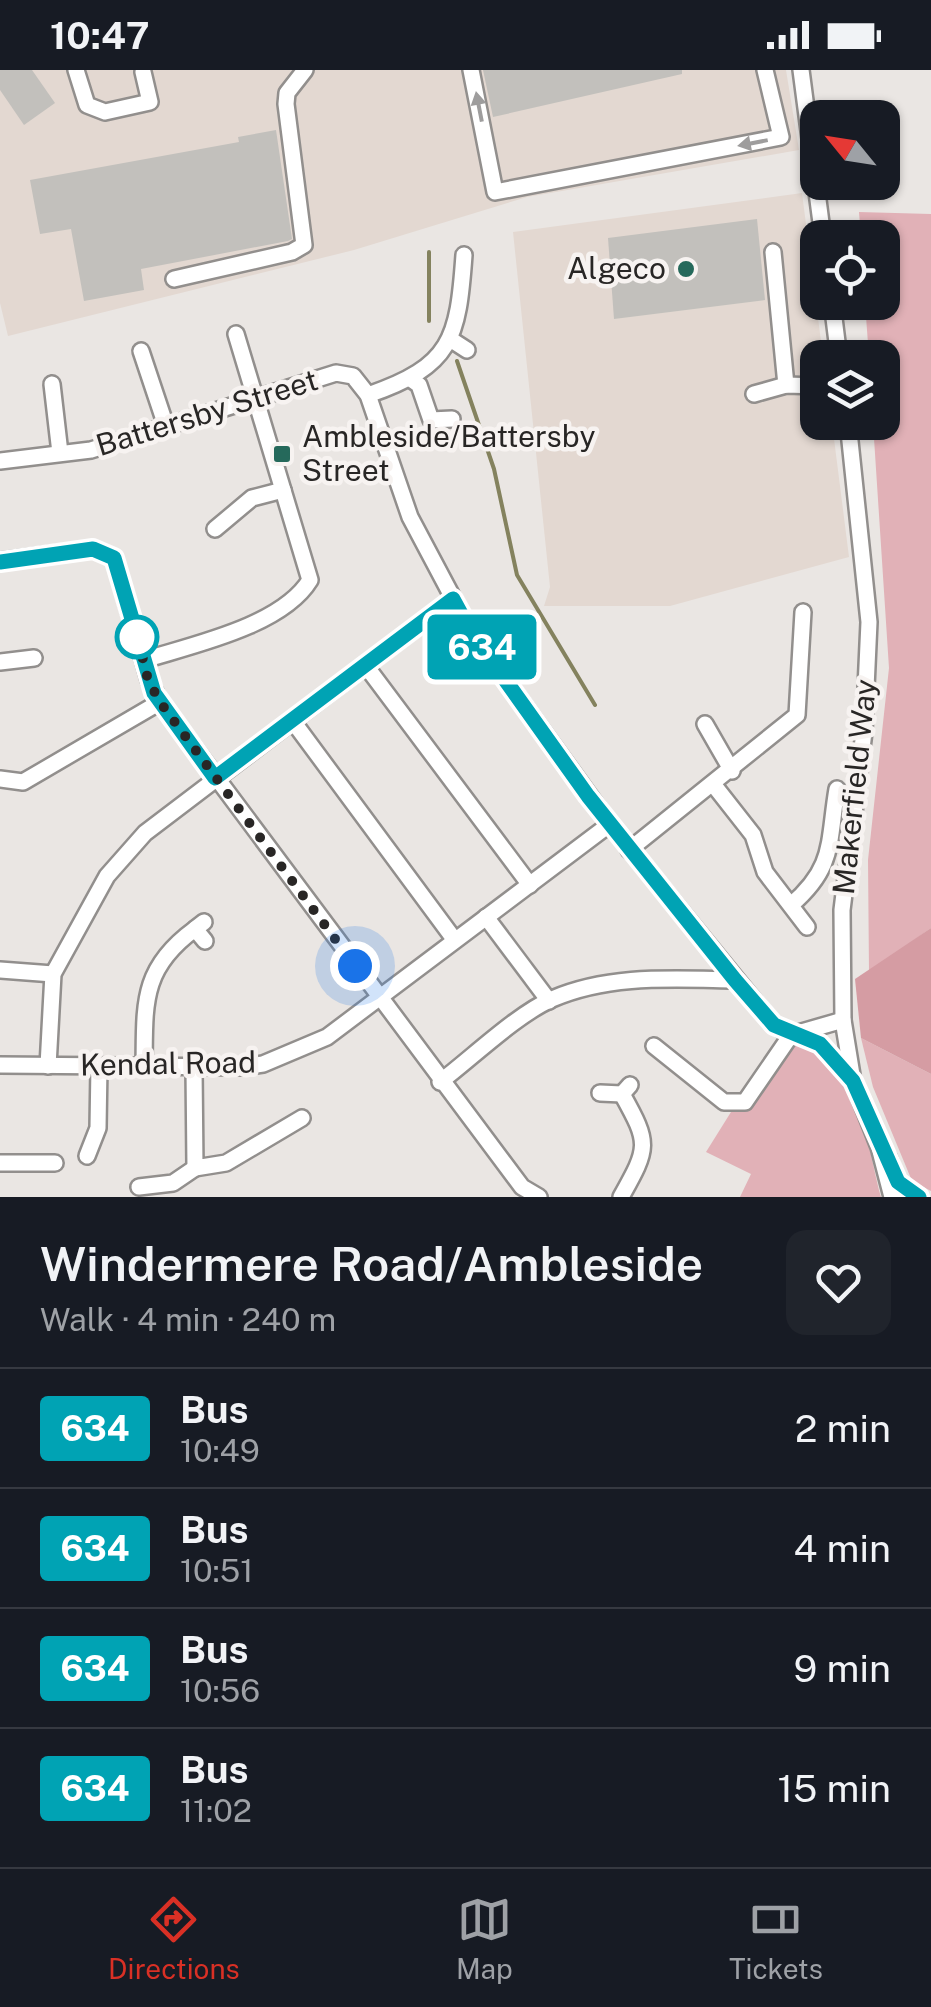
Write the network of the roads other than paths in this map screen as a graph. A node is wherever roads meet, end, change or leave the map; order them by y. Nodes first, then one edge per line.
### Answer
1 (76, 70) edge
2 (306, 70) edge
3 (471, 70) edge
4 (765, 70) edge
5 (801, 70) edge
6 (143, 72) edge
7 (821, 220) edge
8 (773, 252) dead end
9 (464, 255) dead end
10 (174, 280) dead end
11 (236, 334) dead end
12 (450, 339) junction
13 (467, 350) dead end
14 (141, 351) dead end
15 (412, 380) junction
16 (52, 384) dead end
17 (786, 385) junction
18 (800, 385) edge
19 (368, 394) junction
20 (754, 394) dead end
21 (256, 398) junction
22 (452, 419) dead end
23 (166, 426) junction
24 (850, 440) edge
25 (60, 453) junction
26 (0, 461) edge
27 (283, 490) junction
28 (216, 530) dead end
29 (0, 562) edge
30 (453, 599) junction
31 (803, 612) dead end
32 (34, 658) dead end
33 (144, 660) junction
34 (0, 662) edge
35 (366, 666) junction
36 (160, 702) junction
37 (292, 720) junction
38 (705, 724) dead end
39 (732, 771) junction
40 (215, 778) junction
41 (0, 779) edge
42 (713, 784) junction
43 (836, 788) dead end
44 (610, 824) junction
45 (630, 850) junction
46 (530, 885) junction
47 (791, 905) junction
48 (486, 917) junction
49 (807, 927) dead end
50 (201, 931) dead end
51 (454, 938) junction
52 (0, 970) edge
53 (53, 974) junction
54 (735, 980) junction
55 (379, 998) junction
56 (548, 1001) junction
57 (843, 1020) junction
58 (795, 1034) junction
59 (844, 1040) junction
60 (820, 1044) junction
61 (654, 1046) dead end
62 (0, 1065) edge
63 (48, 1066) junction
64 (99, 1066) junction
65 (144, 1067) junction
66 (194, 1068) junction
67 (853, 1081) junction
68 (440, 1082) junction
69 (600, 1093) dead end
70 (302, 1118) dead end
71 (87, 1156) dead end
72 (0, 1163) edge
73 (55, 1164) dead end
74 (194, 1168) junction
75 (139, 1186) dead end
76 (898, 1192) edge
77 (539, 1197) edge
78 (621, 1197) edge
79 (919, 1197) edge

1 - 6 street
2 - 10 street
4 -> 3 street
5 - 7 street
8 - 17 street
9 - 12 street
11 - 21 street
12 - 13 street
12 - 15 street
14 - 23 street
15 - 19 street
15 - 22 street
16 - 25 street, Battersby Street
17 - 18 street
17 - 20 street
19 - 21 street, Battersby Street
19 - 30 street
21 - 23 street, Battersby Street
21 - 27 street
23 - 25 street, Battersby Street
24 - 57 street, Makerfield Way
25 - 26 street, Battersby Street
27 - 28 street
27 - 33 street
29 - 33 street
30 - 35 street
30 - 44 street
31 - 39 street
32 - 34 street
33 - 36 street
35 - 37 street
35 - 46 street
36 - 40 street
36 - 41 street
37 - 40 street
37 - 51 street
38 - 39 street
39 - 42 street
40 - 53 street
40 - 55 street
42 - 45 street
42 - 47 street
43 - 47 street
44 - 45 street
44 - 46 street, Kendal Road
45 - 54 street
46 - 48 street, Kendal Road
47 - 49 street
48 - 51 street, Kendal Road
48 - 56 street
50 - 65 street
51 - 55 street, Kendal Road
52 - 53 street
53 - 63 street
54 - 56 street
54 - 58 street
55 - 66 street, Kendal Road
55 - 68 street
56 - 68 street
57 - 58 street
57 - 59 street, Makerfield Way
58 - 60 street
58 - 61 street
59 - 60 street
59 - 67 street, Makerfield Way
60 - 67 street
62 - 63 street, Kendal Road
63 - 64 street, Kendal Road
64 - 65 street, Kendal Road
64 - 71 street
65 - 66 street, Kendal Road
66 - 74 street
67 - 76 street, Makerfield Way
68 - 77 street
69 - 78 street
70 - 74 street
72 - 73 street
74 - 75 street
76 - 79 street

